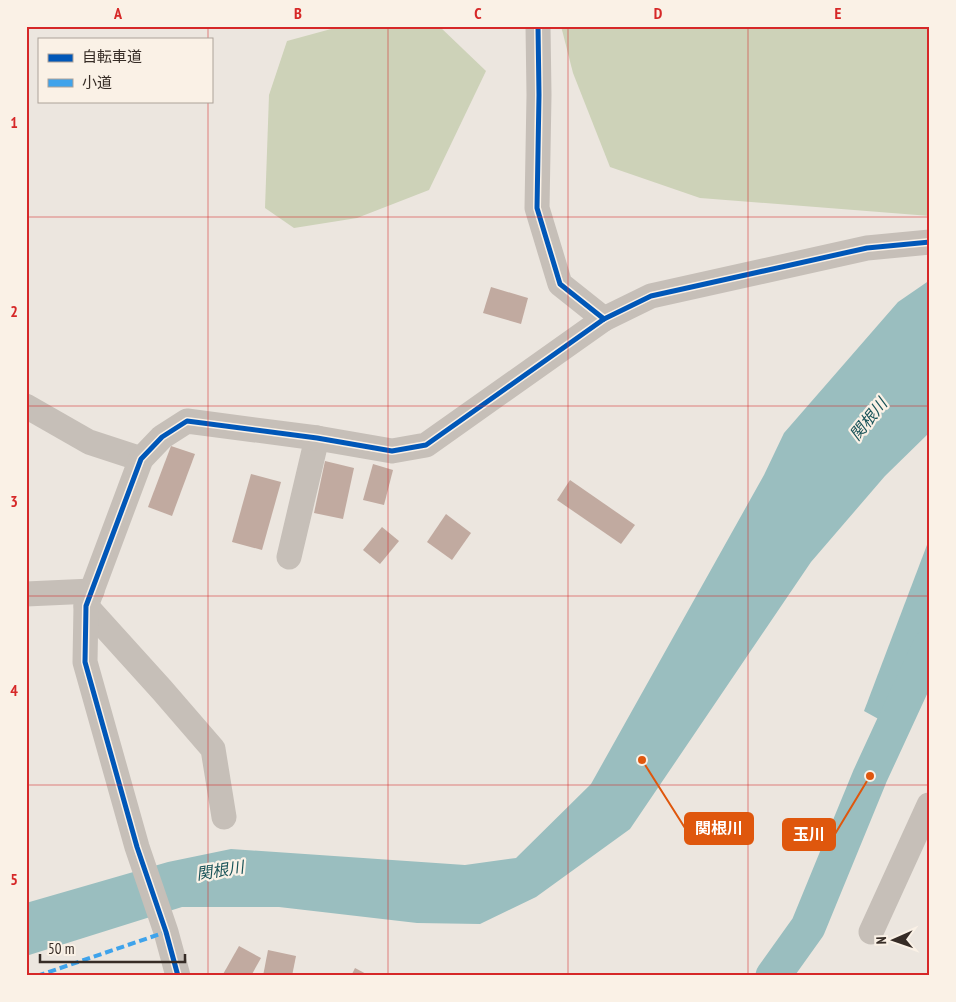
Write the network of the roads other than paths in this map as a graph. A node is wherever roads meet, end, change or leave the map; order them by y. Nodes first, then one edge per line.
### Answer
1 (538, 26) edge
2 (930, 242) edge
3 (604, 319) junction
4 (26, 406) edge
5 (317, 438) junction
6 (141, 458) junction
7 (289, 557) dead end
8 (26, 594) edge
9 (89, 599) junction
10 (930, 805) edge
11 (224, 816) dead end
12 (871, 932) dead end
13 (178, 976) edge

1 - 3 street
2 - 3 street
3 - 5 street
4 - 6 street
5 - 6 street
5 - 7 street
6 - 9 street
8 - 9 street
9 - 11 street
9 - 13 street
10 - 12 street

